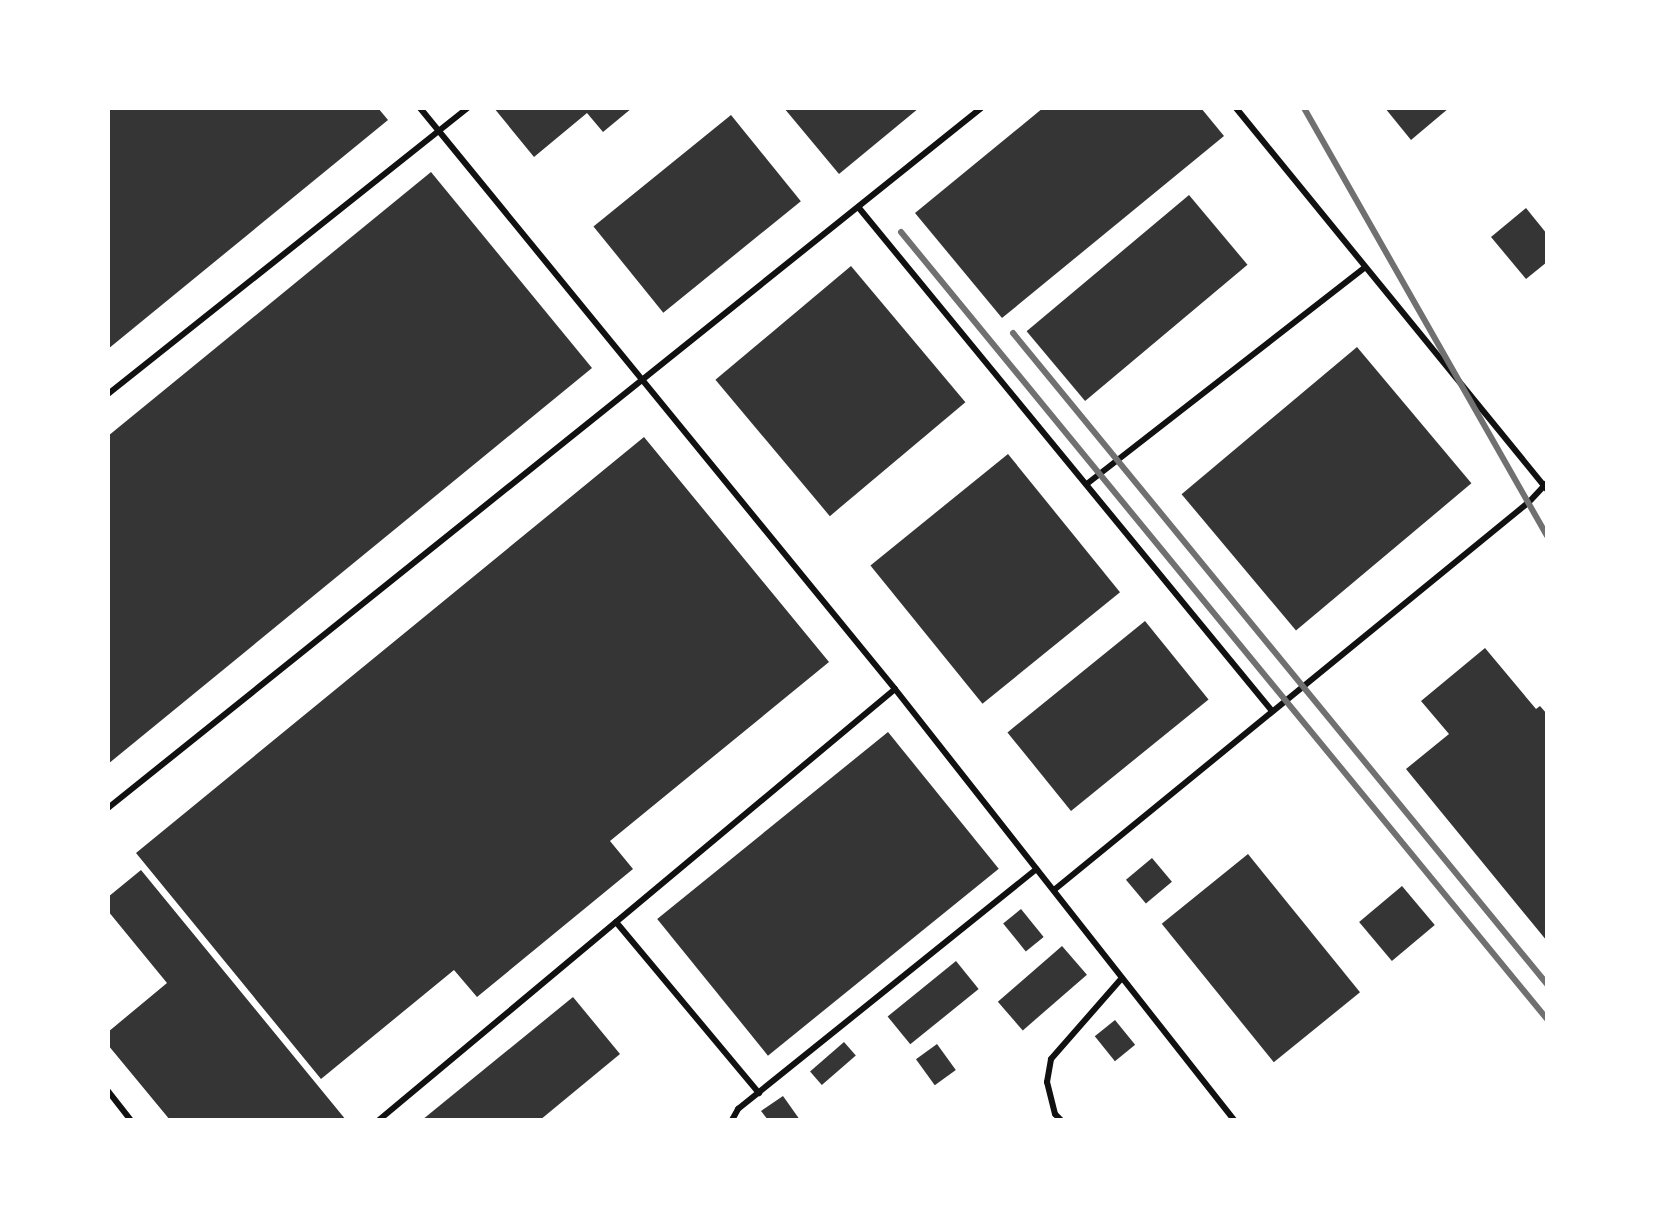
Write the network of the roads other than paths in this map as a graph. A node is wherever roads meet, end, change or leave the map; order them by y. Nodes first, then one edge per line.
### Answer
1 (420, 108) edge
2 (467, 108) edge
3 (981, 108) edge
4 (1236, 108) edge
5 (439, 131) junction
6 (859, 208) junction
7 (1365, 267) junction
8 (643, 381) junction
9 (108, 394) edge
10 (1088, 483) junction
11 (1546, 486) edge
12 (895, 689) junction
13 (1272, 711) junction
14 (108, 808) edge
15 (1036, 869) junction
16 (1054, 890) junction
17 (616, 922) junction
18 (1121, 979) junction
19 (108, 1091) edge
20 (759, 1093) junction
21 (131, 1120) edge
22 (379, 1120) edge
23 (732, 1120) edge
24 (1061, 1120) edge
25 (1234, 1120) edge

1 - 5 lane
2 - 5 lane
3 - 6 lane
4 - 7 lane
5 - 8 lane
5 - 9 lane
6 - 8 lane
6 - 10 lane
7 - 10 lane
7 - 11 lane
8 - 12 lane
8 - 14 lane
10 - 13 lane
11 - 13 lane
12 - 15 lane
12 - 17 lane
13 - 16 lane
15 - 16 lane
15 - 20 lane
16 - 18 lane
17 - 20 lane
17 - 22 lane
18 - 24 lane
18 - 25 lane
19 - 21 lane
20 - 23 lane

